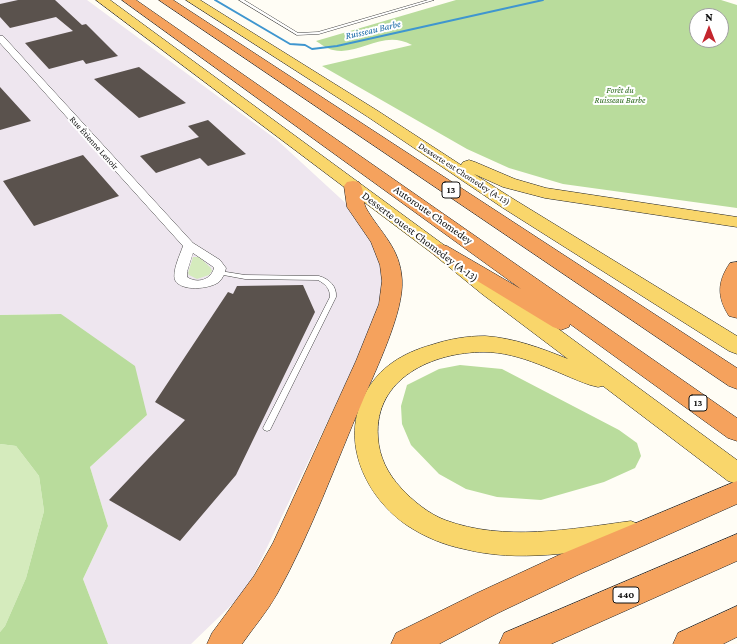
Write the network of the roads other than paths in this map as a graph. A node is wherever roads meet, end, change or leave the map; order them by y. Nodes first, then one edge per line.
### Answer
1 (102, 0) edge
2 (128, 0) edge
3 (165, 0) edge
4 (192, 0) edge
5 (241, 0) edge
6 (432, 0) edge
7 (0, 38) edge
8 (373, 114) junction
9 (353, 186) junction
10 (737, 222) edge
11 (189, 246) junction
12 (440, 250) junction
13 (737, 268) edge
14 (220, 273) junction
15 (737, 311) edge
16 (737, 346) edge
17 (658, 375) junction
18 (737, 380) edge
19 (617, 385) junction
20 (267, 428) dead end
21 (737, 431) edge
22 (737, 474) edge
23 (737, 492) edge
24 (643, 532) junction
25 (737, 547) edge
26 (737, 621) edge
27 (224, 644) edge
28 (407, 644) edge
29 (515, 644) edge
30 (689, 644) edge

1 - 9 main road, Desserte ouest Chomedey (A-13)
2 - 17 highway, Autoroute Chomedey / 13
3 - 18 highway, 13
4 - 8 main road, Desserte est Chomedey (A-13)
5 - 6 lane
7 - 11 street, Rue Étienne Lenoir
8 - 10 main road
8 - 16 main road, Desserte est Chomedey (A-13)
9 - 12 main road, Desserte ouest Chomedey (A-13)
9 - 27 highway
11 - 14 street, Rue Étienne Lenoir
11 - 14 street
12 - 17 highway
12 - 19 main road, Desserte ouest Chomedey (A-13)
13 - 15 highway
14 - 20 lane
17 - 21 highway, Autoroute Chomedey / 13
19 - 22 main road, Desserte ouest Chomedey (A-13)
19 - 24 main road
23 - 24 highway
24 - 28 highway
25 - 29 highway, 440
26 - 30 highway

